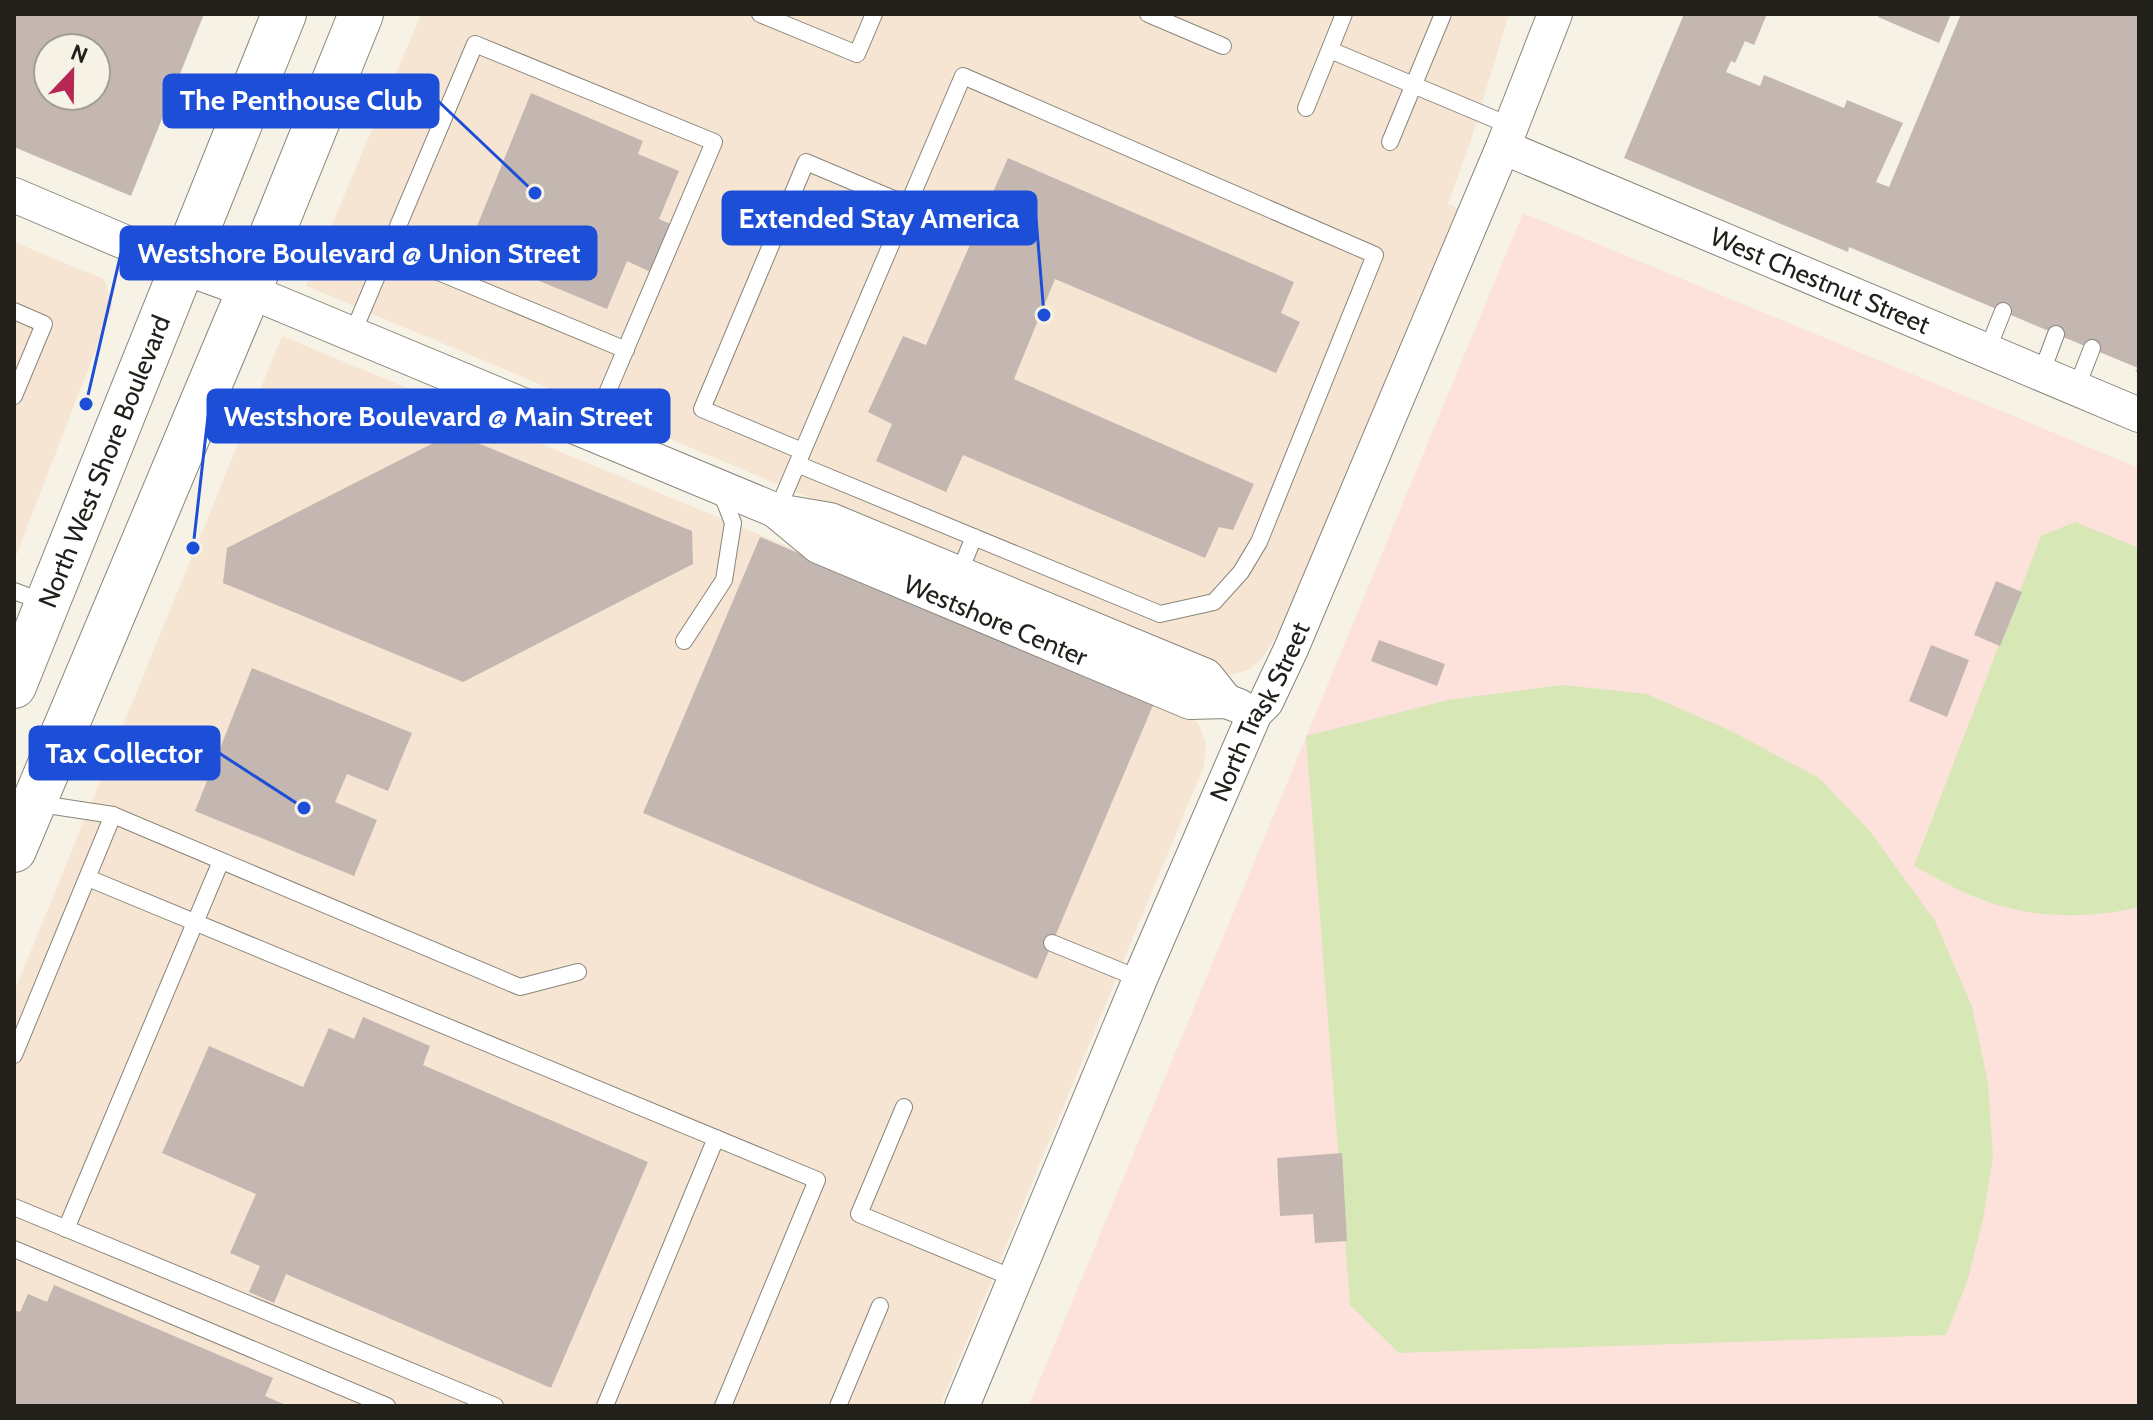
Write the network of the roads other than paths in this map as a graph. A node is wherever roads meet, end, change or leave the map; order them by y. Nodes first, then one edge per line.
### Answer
1 (284, 14) edge
2 (361, 14) edge
3 (760, 14) edge
4 (874, 14) edge
5 (1148, 14) edge
6 (1344, 14) edge
7 (1443, 14) edge
8 (1555, 14) edge
9 (1223, 46) dead end
10 (1330, 50) junction
11 (1413, 86) junction
12 (1306, 108) dead end
13 (1507, 136) junction
14 (1390, 142) dead end
15 (14, 195) edge
16 (908, 205) junction
17 (388, 251) junction
18 (183, 267) junction
19 (249, 291) junction
20 (14, 311) edge
21 (2003, 311) dead end
22 (2056, 334) dead end
23 (352, 335) junction
24 (2092, 348) dead end
25 (626, 350) junction
26 (1987, 351) junction
27 (2041, 374) junction
28 (2076, 389) junction
29 (14, 396) edge
30 (2139, 415) edge
31 (590, 433) junction
32 (800, 458) junction
33 (719, 488) junction
34 (777, 511) junction
35 (974, 537) junction
36 (953, 587) junction
37 (30, 597) edge
38 (684, 641) dead end
39 (14, 686) edge
40 (1241, 707) junction
41 (24, 799) edge
42 (113, 815) junction
43 (14, 850) edge
44 (221, 861) junction
45 (88, 878) junction
46 (195, 923) junction
47 (1052, 943) dead end
48 (578, 972) dead end
49 (1140, 979) junction
50 (14, 1055) edge
51 (904, 1107) dead end
52 (716, 1138) junction
53 (14, 1207) edge
54 (66, 1229) junction
55 (14, 1249) edge
56 (1013, 1278) junction
57 (880, 1306) dead end
58 (387, 1406) edge
59 (495, 1406) edge
60 (605, 1406) edge
61 (723, 1406) edge
62 (838, 1406) edge
63 (962, 1406) edge

1 - 18 main road, North West Shore Boulevard
2 - 19 main road
3 - 4 lane
5 - 9 lane
6 - 10 lane
7 - 11 lane
8 - 13 street, North Trask Street
10 - 11 lane
10 - 12 lane
11 - 13 lane
11 - 14 lane
13 - 26 street, West Chestnut Street
13 - 40 street, North Trask Street
15 - 18 street, Westshore Center
16 - 32 lane
16 - 32 lane
16 - 35 lane
17 - 23 lane
17 - 25 lane
17 - 25 lane
18 - 19 street, Westshore Center
18 - 37 main road, North West Shore Boulevard
19 - 23 street, Westshore Center
19 - 41 main road
20 - 29 lane
21 - 26 lane
22 - 27 lane
23 - 31 street, Westshore Center
24 - 28 lane
25 - 31 lane
26 - 27 street, West Chestnut Street
27 - 28 street, West Chestnut Street
28 - 30 street, West Chestnut Street
31 - 33 street, Westshore Center
32 - 34 lane
32 - 35 lane
33 - 34 street, Westshore Center
33 - 38 lane
34 - 36 street, Westshore Center
35 - 36 lane
36 - 40 street, Westshore Center
37 - 39 main road, North West Shore Boulevard
40 - 49 street, North Trask Street
41 - 42 lane
41 - 43 main road
42 - 44 lane
42 - 45 lane
44 - 46 lane
44 - 48 lane
45 - 46 lane
45 - 50 lane
46 - 52 lane
46 - 54 lane
47 - 49 lane
49 - 56 street, North Trask Street
51 - 56 lane
52 - 60 lane
52 - 61 lane
53 - 54 lane
54 - 59 lane
55 - 58 lane
56 - 63 street, North Trask Street
57 - 62 lane

